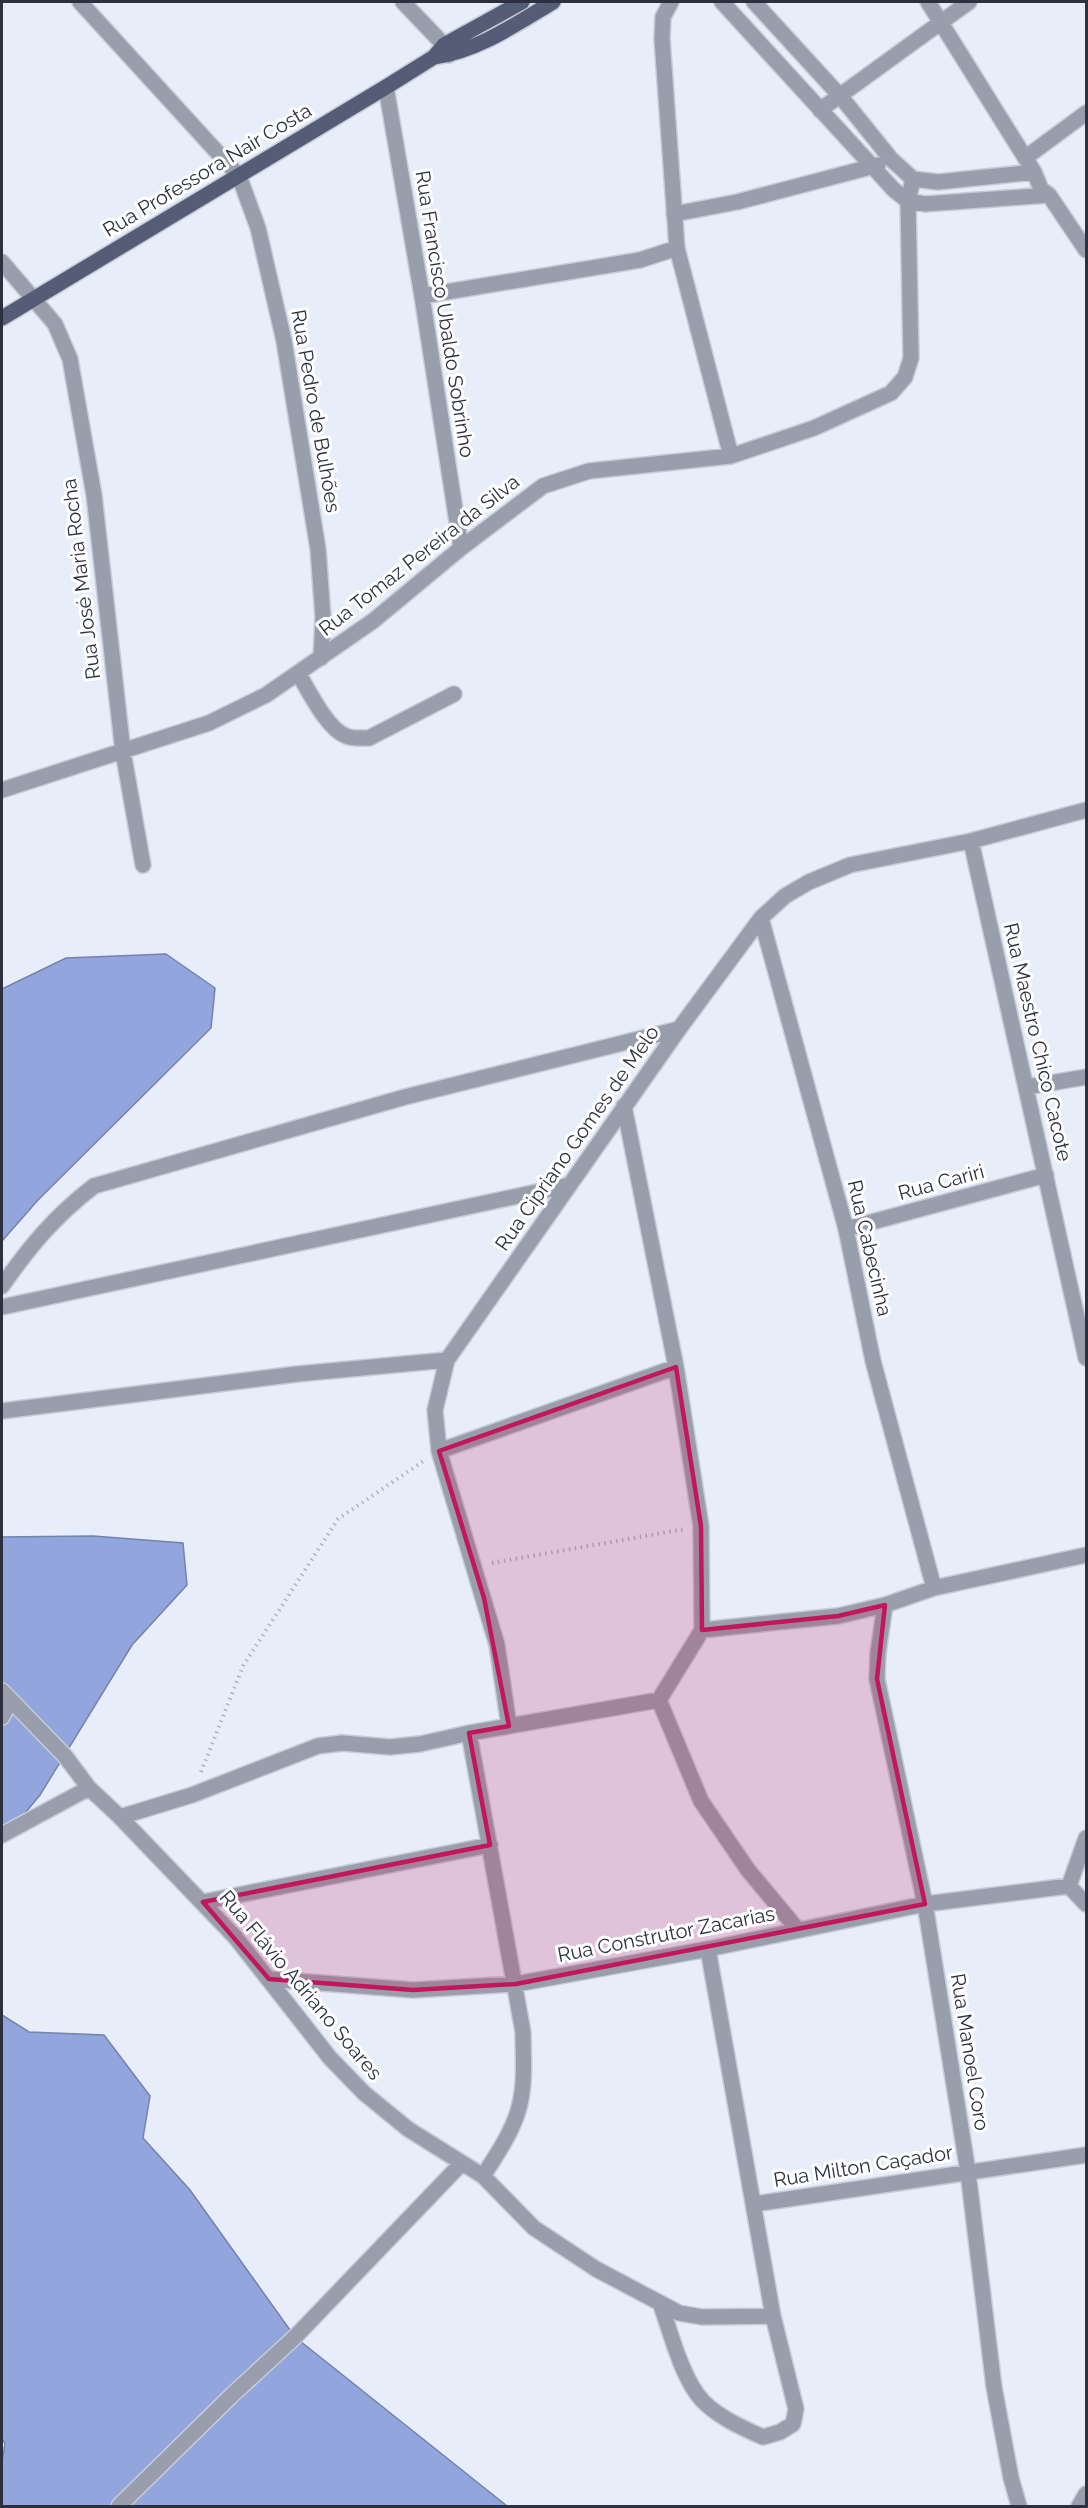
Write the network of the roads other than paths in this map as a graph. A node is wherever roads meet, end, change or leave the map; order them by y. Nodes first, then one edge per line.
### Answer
1 (80, 2) edge
2 (403, 2) edge
3 (522, 2) edge
4 (553, 2) edge
5 (671, 2) edge
6 (722, 2) edge
7 (754, 2) edge
8 (928, 2) edge
9 (969, 2) edge
10 (942, 24) junction
11 (442, 52) junction
12 (386, 87) junction
13 (841, 97) junction
14 (820, 110) junction
15 (1086, 113) edge
16 (1025, 158) junction
17 (891, 159) junction
18 (872, 168) junction
19 (1034, 172) junction
20 (239, 176) junction
21 (913, 179) junction
22 (1049, 195) junction
23 (908, 201) junction
24 (674, 214) junction
25 (677, 248) junction
26 (1086, 250) edge
27 (2, 262) edge
28 (422, 296) junction
29 (33, 298) junction
30 (2, 318) edge
31 (730, 456) junction
32 (461, 548) junction
33 (321, 658) junction
34 (298, 673) junction
35 (454, 694) dead end
36 (123, 752) junction
37 (2, 790) edge
38 (1086, 810) edge
39 (971, 841) junction
40 (142, 866) dead end
41 (761, 918) junction
42 (679, 1029) junction
43 (1086, 1077) edge
44 (1027, 1088) junction
45 (624, 1106) junction
46 (1046, 1175) junction
47 (569, 1185) junction
48 (846, 1229) junction
49 (2, 1286) edge
50 (2, 1307) edge
51 (1086, 1358) edge
52 (447, 1360) junction
53 (676, 1367) junction
54 (2, 1411) edge
55 (438, 1451) junction
56 (1086, 1555) edge
57 (934, 1588) junction
58 (885, 1605) junction
59 (702, 1630) junction
60 (6, 1696) edge
61 (659, 1700) junction
62 (2, 1718) edge
63 (509, 1726) junction
64 (469, 1733) junction
65 (89, 1788) junction
66 (120, 1817) junction
67 (2, 1835) edge
68 (1086, 1838) edge
69 (490, 1845) junction
70 (1069, 1886) junction
71 (203, 1902) junction
72 (925, 1904) junction
73 (1086, 1904) edge
74 (798, 1930) junction
75 (708, 1949) junction
76 (269, 1979) junction
77 (516, 1984) junction
78 (1086, 2155) edge
79 (461, 2164) junction
80 (968, 2172) junction
81 (483, 2176) junction
82 (754, 2204) junction
83 (660, 2303) junction
84 (773, 2316) junction
85 (119, 2506) edge
86 (1019, 2506) edge

1 - 20 street
2 - 11 street
3 - 11 main road, Rua Professora Nair Costa
4 - 11 main road, Rua Professora Nair Costa
5 - 24 street
6 - 14 street
7 - 13 street
8 - 10 street
9 - 10 street
10 - 13 street
10 - 16 street
11 - 12 main road, Rua Professora Nair Costa
12 - 20 main road, Rua Professora Nair Costa
12 - 28 street, Rua Francisco Ubaldo Sobrinho
13 - 14 street
13 - 17 street
14 - 18 street
15 - 16 street
16 - 19 street
17 - 18 street
17 - 21 street
18 - 23 street
18 - 24 street
19 - 21 street
19 - 22 street
20 - 29 main road, Rua Professora Nair Costa
20 - 33 street, Rua Pedro de Bulhões
21 - 23 street
22 - 23 street
22 - 26 street
23 - 31 street, Rua Tomaz Pereira da Silva
24 - 25 street
25 - 28 street
25 - 31 street
27 - 29 street, Rua José Maria Rocha
28 - 32 street, Rua Francisco Ubaldo Sobrinho
29 - 30 main road, Rua Professora Nair Costa
29 - 36 street, Rua José Maria Rocha
31 - 32 street, Rua Tomaz Pereira da Silva
32 - 33 street, Rua Tomaz Pereira da Silva
33 - 34 street, Rua Tomaz Pereira da Silva
34 - 35 street
34 - 36 street, Rua Tomaz Pereira da Silva
36 - 37 street, Rua Tomaz Pereira da Silva
36 - 40 street, Rua José Maria Rocha
38 - 39 street, Rua Cipriano Gomes de Melo
39 - 41 street, Rua Cipriano Gomes de Melo
39 - 44 street, Rua Maestro Chico Cacote
41 - 42 street, Rua Cipriano Gomes de Melo
41 - 48 street, Rua Cabecinha
42 - 45 street, Rua Cipriano Gomes de Melo
42 - 49 street
43 - 44 street
44 - 46 street, Rua Maestro Chico Cacote
45 - 47 street, Rua Cipriano Gomes de Melo
45 - 53 street
46 - 48 street, Rua Cariri
46 - 51 street, Rua Maestro Chico Cacote
47 - 50 street
47 - 52 street, Rua Cipriano Gomes de Melo
48 - 57 street, Rua Cabecinha
52 - 54 street
52 - 55 street, Rua Cipriano Gomes de Melo
53 - 55 street
53 - 59 street
55 - 63 street, Rua Cipriano Gomes de Melo
56 - 57 street
57 - 58 street
58 - 59 street
58 - 72 street, Rua Manoel Coro
59 - 61 street
60 - 62 street
60 - 65 street, Rua Flávio Adriano Soares
61 - 63 street
61 - 74 street
63 - 64 street
64 - 66 street
64 - 69 street
65 - 66 street, Rua Flávio Adriano Soares
65 - 67 street
66 - 71 street, Rua Flávio Adriano Soares
68 - 70 street
69 - 71 street
69 - 77 street
70 - 72 street, Rua Construtor Zacarias
70 - 73 street
71 - 76 street, Rua Flávio Adriano Soares
72 - 74 street, Rua Construtor Zacarias
72 - 80 street, Rua Manoel Coro
74 - 75 street, Rua Construtor Zacarias
75 - 77 street, Rua Construtor Zacarias
75 - 82 street
76 - 77 street, Rua Construtor Zacarias
76 - 79 street, Rua Flávio Adriano Soares
77 - 81 street
78 - 80 street, Rua Milton Caçador
79 - 81 street, Rua Flávio Adriano Soares
79 - 85 street
80 - 82 street, Rua Milton Caçador
80 - 86 street, Rua Manoel Coro
81 - 83 street, Rua Flávio Adriano Soares
82 - 84 street
83 - 84 street, Rua Flávio Adriano Soares
83 - 84 street

